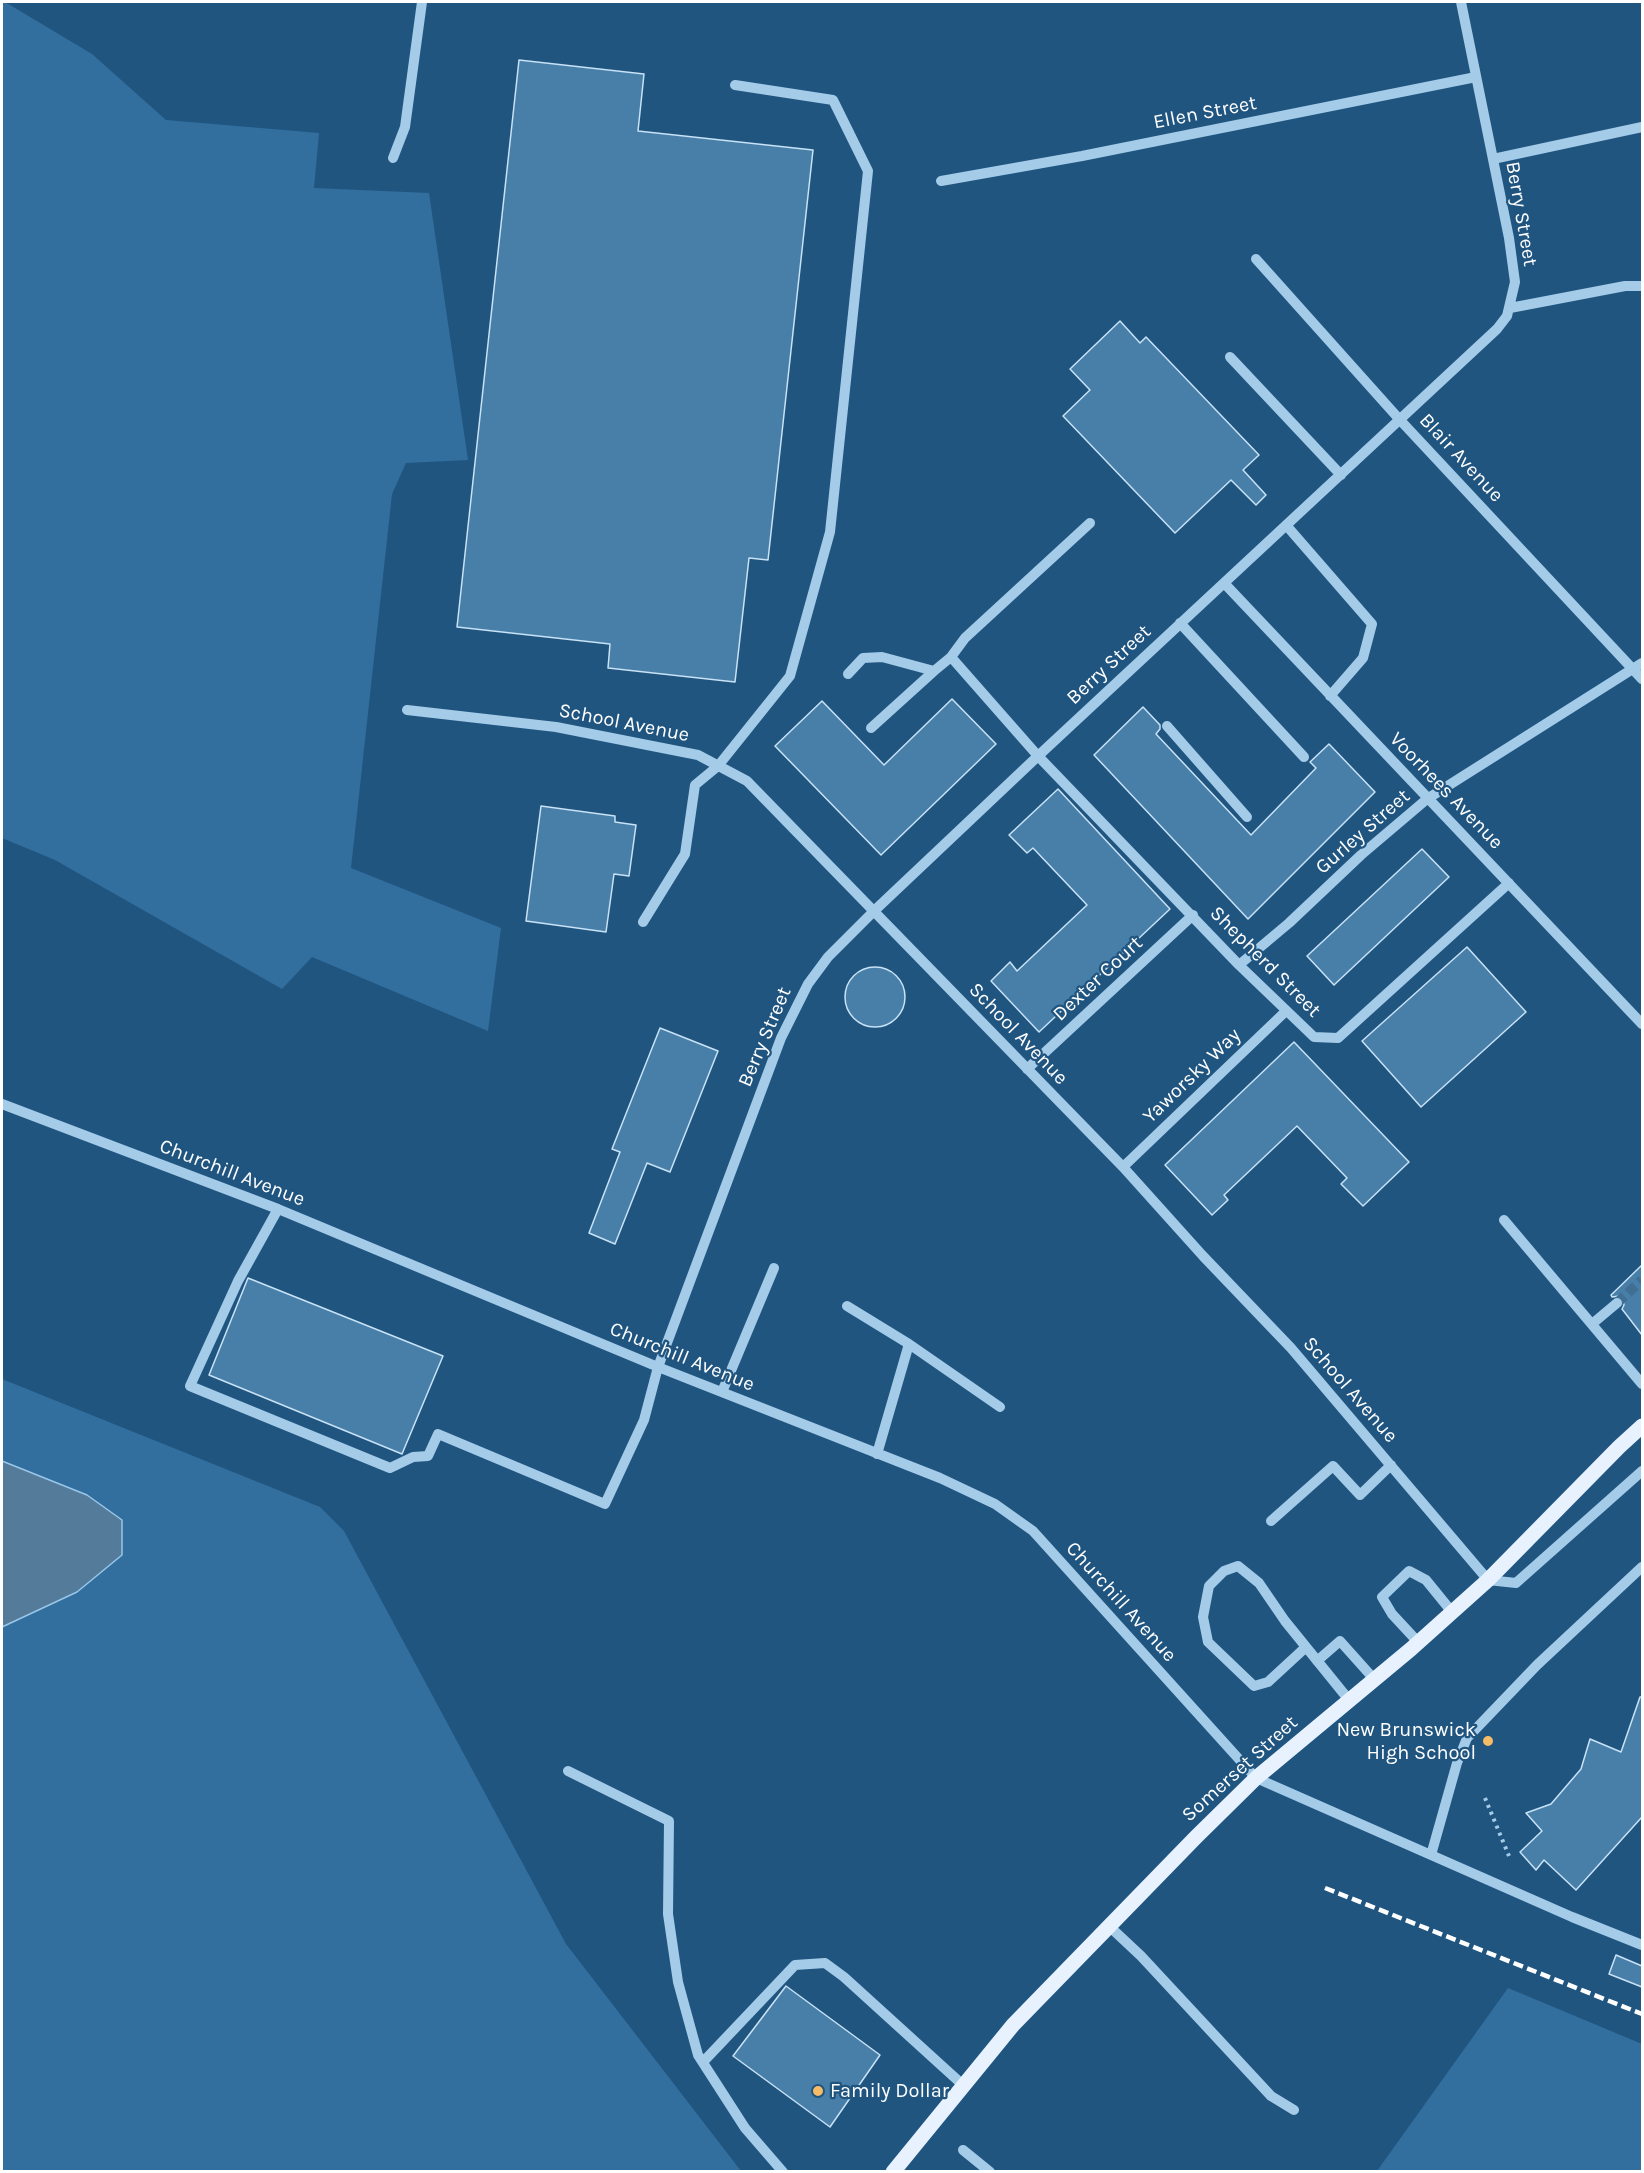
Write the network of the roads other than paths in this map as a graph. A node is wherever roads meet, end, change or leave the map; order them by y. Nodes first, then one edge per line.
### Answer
1 (422, 2) edge
2 (1461, 2) edge
3 (1476, 77) junction
4 (735, 85) dead end
5 (1642, 127) edge
6 (393, 158) dead end
7 (1493, 159) junction
8 (941, 181) dead end
9 (1256, 259) dead end
10 (1642, 286) edge
11 (1510, 308) junction
12 (1230, 357) dead end
13 (1400, 420) junction
14 (1341, 475) junction
15 (1090, 523) dead end
16 (1286, 525) junction
17 (1224, 583) junction
18 (1180, 623) junction
19 (951, 657) junction
20 (1638, 666) edge
21 (934, 671) junction
22 (848, 674) dead end
23 (1642, 679) edge
24 (1330, 696) junction
25 (407, 711) dead end
26 (1167, 726) dead end
27 (871, 728) dead end
28 (1038, 756) junction
29 (1304, 756) dead end
30 (718, 766) junction
31 (1427, 799) junction
32 (1247, 818) dead end
33 (1509, 883) junction
34 (873, 911) junction
35 (1193, 915) junction
36 (643, 922) dead end
37 (1239, 965) junction
38 (1286, 1011) junction
39 (1642, 1024) edge
40 (1027, 1069) junction
41 (2, 1104) edge
42 (1123, 1167) junction
43 (278, 1209) junction
44 (1504, 1220) dead end
45 (774, 1268) dead end
46 (1617, 1303) tunnel mouth
47 (847, 1306) dead end
48 (1592, 1324) junction
49 (909, 1344) junction
50 (658, 1367) junction
51 (1642, 1384) edge
52 (722, 1392) junction
53 (999, 1407) dead end
54 (1642, 1426) edge
55 (877, 1454) junction
56 (1391, 1465) junction
57 (1642, 1471) edge
58 (1271, 1521) dead end
59 (1642, 1567) edge
60 (1488, 1580) junction
61 (1452, 1612) junction
62 (1418, 1642) junction
63 (1306, 1647) junction
64 (1317, 1660) junction
65 (1374, 1679) junction
66 (1349, 1700) junction
67 (568, 1771) dead end
68 (1256, 1778) junction
69 (1431, 1855) junction
70 (1109, 1926) junction
71 (1642, 1945) edge
72 (703, 2062) junction
73 (964, 2086) junction
74 (1294, 2110) dead end
75 (963, 2150) dead end
76 (783, 2172) edge
77 (893, 2172) edge
78 (990, 2172) edge

1 - 6 street
2 - 3 street, Berry Street
3 - 7 street, Berry Street
3 - 8 street, Ellen Street
4 - 30 street
5 - 7 street
7 - 11 street, Berry Street
9 - 13 street, Blair Avenue
10 - 11 street
11 - 13 street, Berry Street
12 - 14 street
13 - 14 street, Berry Street
13 - 20 street, Blair Avenue
14 - 16 street, Berry Street
15 - 19 street
16 - 17 street, Berry Street
16 - 24 street
17 - 18 street, Berry Street
17 - 24 street, Voorhees Avenue
18 - 28 street, Berry Street
18 - 29 street
19 - 21 street
19 - 28 street, Shepherd Street
20 - 23 street, Blair Avenue
20 - 31 street, Gurley Street
21 - 22 street
21 - 27 street
24 - 31 street, Voorhees Avenue
25 - 30 street, School Avenue
26 - 32 street
28 - 34 street, Berry Street
28 - 35 street, Shepherd Street
30 - 34 street, School Avenue
30 - 36 street
31 - 33 street, Voorhees Avenue
31 - 37 street, Gurley Street
33 - 38 street, Shepherd Street
33 - 39 street, Voorhees Avenue
34 - 40 street, School Avenue
34 - 50 street, Berry Street
35 - 37 street, Shepherd Street
35 - 40 street, Dexter Court
37 - 38 street, Shepherd Street
38 - 42 street, Yaworsky Way
40 - 42 street, School Avenue
41 - 43 street, Churchill Avenue
42 - 56 street, School Avenue
43 - 50 street, Churchill Avenue
43 - 50 street, Berry Street
44 - 48 street
45 - 52 street
46 - 48 street
47 - 49 street
48 - 51 street
49 - 53 street
49 - 55 street
50 - 52 street, Churchill Avenue
52 - 55 street, Churchill Avenue
54 - 60 main road, Somerset Street
55 - 68 street, Churchill Avenue
56 - 58 street
56 - 60 street, School Avenue
57 - 60 street
59 - 69 street
60 - 61 main road, Somerset Street
61 - 62 main road, Somerset Street
61 - 62 street
62 - 65 main road, Somerset Street
63 - 63 street
63 - 64 street
64 - 65 street
64 - 66 street
65 - 66 main road, Somerset Street
66 - 68 main road, Somerset Street
67 - 72 street
68 - 69 street
68 - 70 main road, Somerset Street
69 - 71 street
70 - 73 main road, Somerset Street
70 - 74 street
72 - 73 street
72 - 76 street
73 - 77 main road, Somerset Street
75 - 78 street

